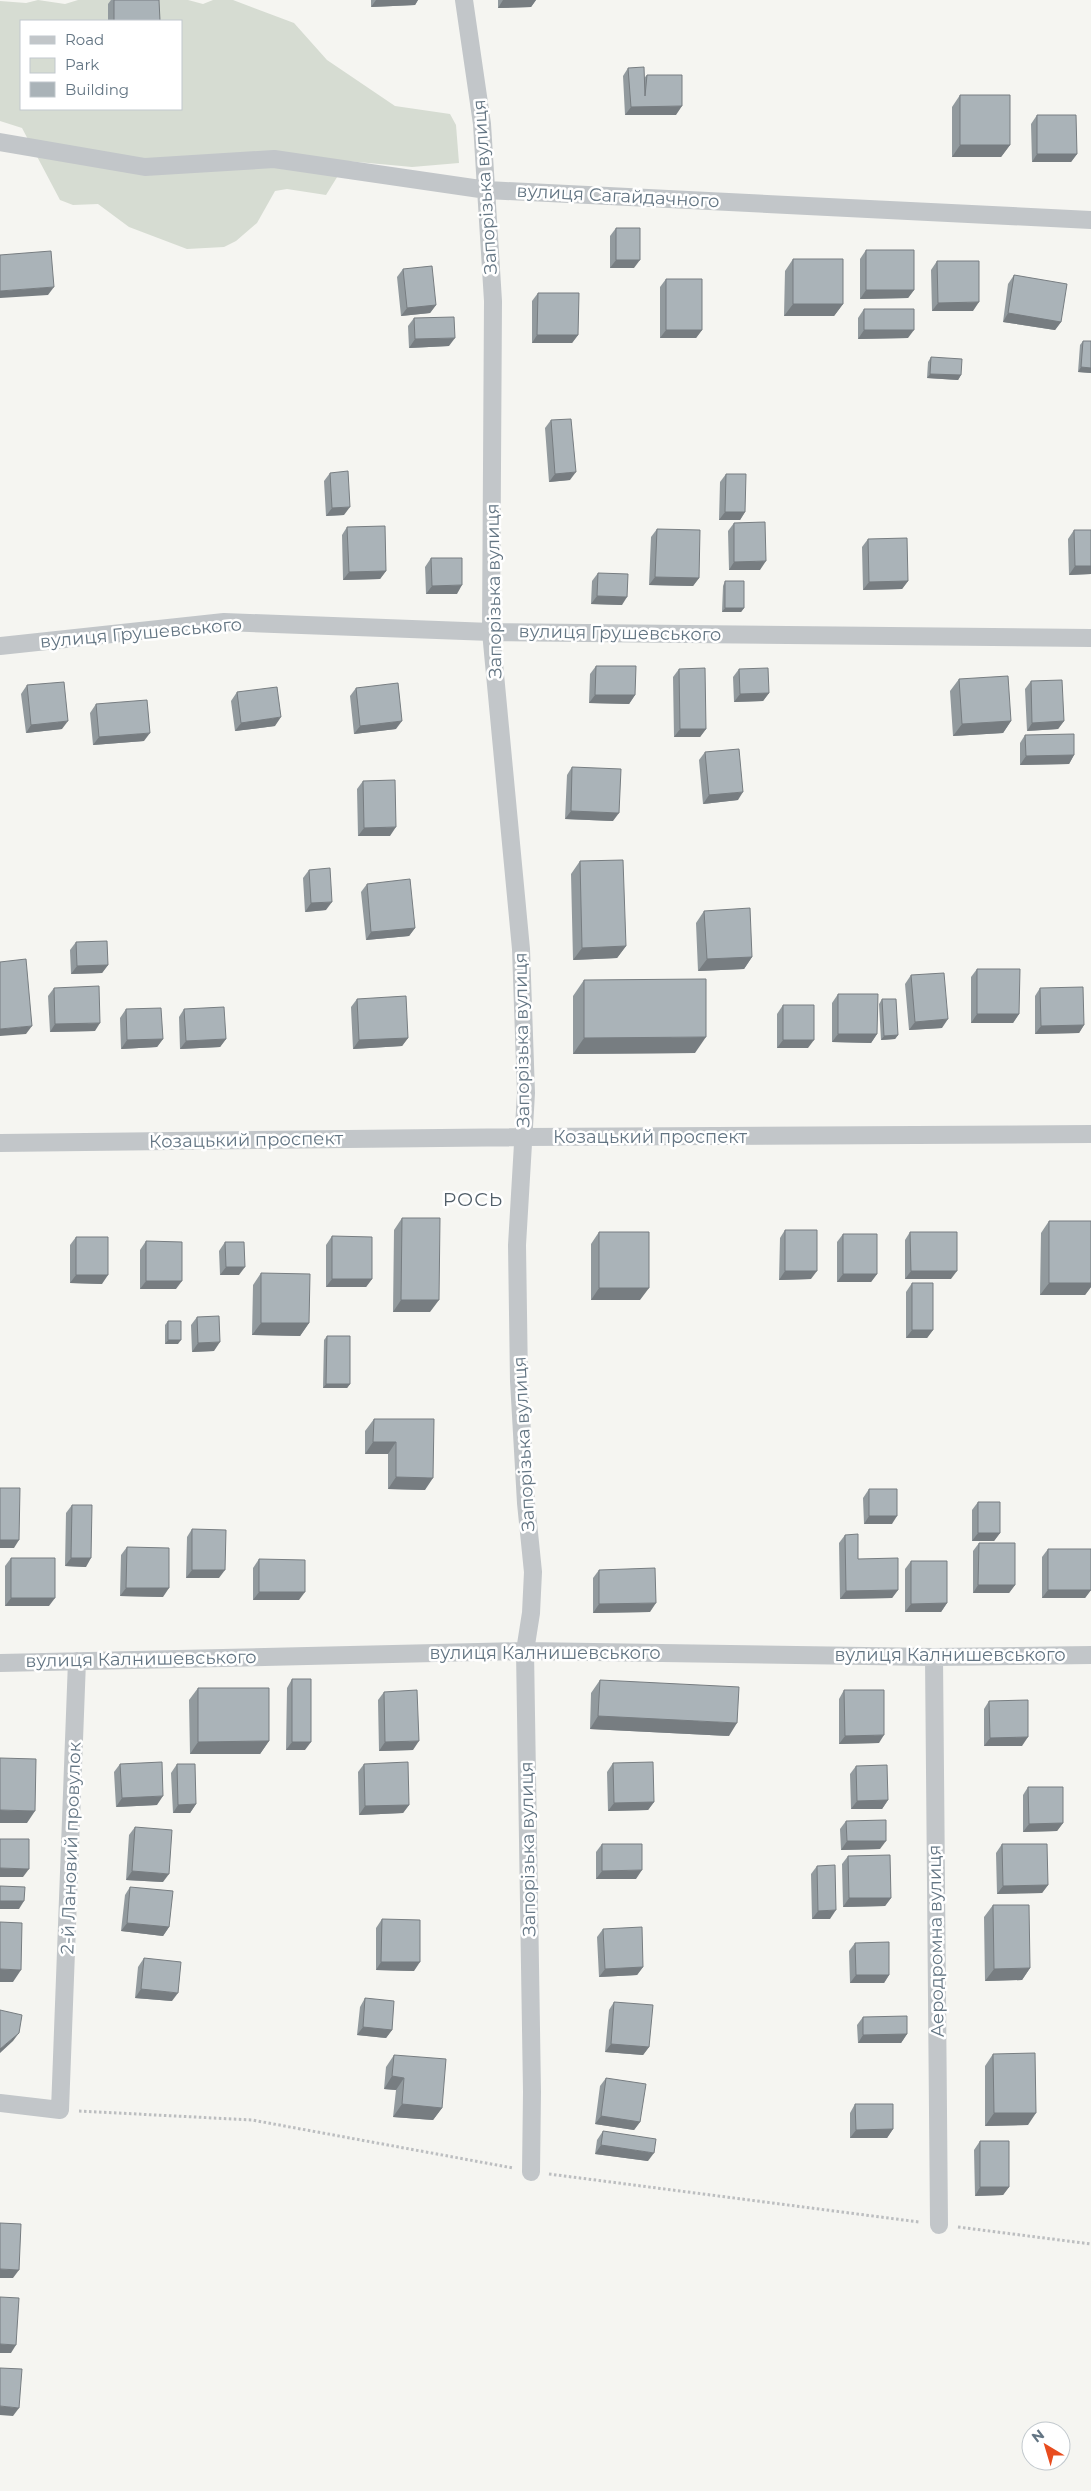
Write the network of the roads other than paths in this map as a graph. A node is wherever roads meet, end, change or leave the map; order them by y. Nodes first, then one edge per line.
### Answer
1 (464, 0) edge
2 (0, 142) edge
3 (486, 190) junction
4 (1091, 220) edge
5 (491, 632) junction
6 (1091, 638) edge
7 (0, 646) edge
8 (1091, 1134) edge
9 (524, 1137) junction
10 (0, 1143) edge
11 (525, 1651) junction
12 (1091, 1655) edge
13 (934, 1657) junction
14 (77, 1661) junction
15 (0, 1662) edge
16 (0, 2103) edge
17 (531, 2172) road end
18 (939, 2225) road end

1 - 3 street, Запорізька вулиця
2 - 3 street, вулиця Сагайдачного
3 - 4 street, вулиця Сагайдачного
3 - 5 street, Запорізька вулиця
5 - 6 street, вулиця Грушевського
5 - 7 street, вулиця Грушевського
5 - 9 street, Запорізька вулиця
8 - 9 street, Козацький проспект
9 - 10 street, Козацький проспект
9 - 11 street, Запорізька вулиця
11 - 13 street, вулиця Калнишевського
11 - 14 street, вулиця Калнишевського
11 - 17 street, Запорізька вулиця
12 - 13 street, вулиця Калнишевського
13 - 18 street, Аеродромна вулиця
14 - 15 street, вулиця Калнишевського
14 - 16 street, 2-й Лановий провулок

